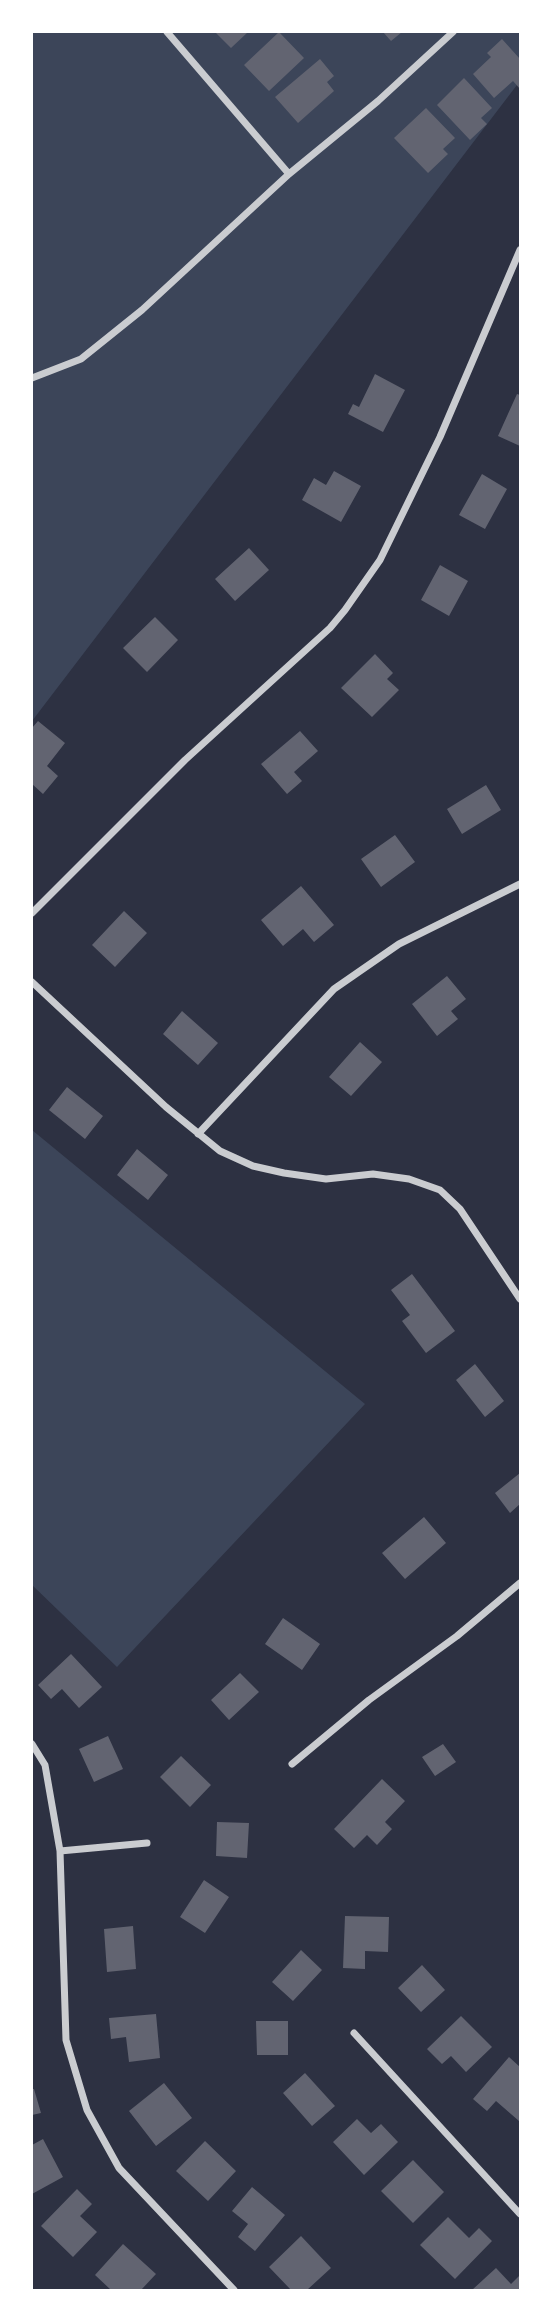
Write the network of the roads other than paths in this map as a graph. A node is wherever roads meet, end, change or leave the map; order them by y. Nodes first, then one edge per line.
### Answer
1 (167, 32) edge
2 (453, 32) edge
3 (289, 174) junction
4 (520, 250) edge
5 (32, 378) edge
6 (520, 884) edge
7 (32, 913) edge
8 (32, 982) edge
9 (198, 1135) junction
10 (520, 1299) edge
11 (520, 1583) edge
12 (32, 1744) edge
13 (292, 1764) dead end
14 (147, 1843) dead end
15 (60, 1851) junction
16 (354, 2033) dead end
17 (520, 2214) edge
18 (234, 2291) edge

1 - 3 street
2 - 3 street
3 - 5 street
4 - 7 street
6 - 9 street
8 - 9 street
9 - 10 street
11 - 13 street
12 - 15 street
14 - 15 street
15 - 18 street
16 - 17 street

